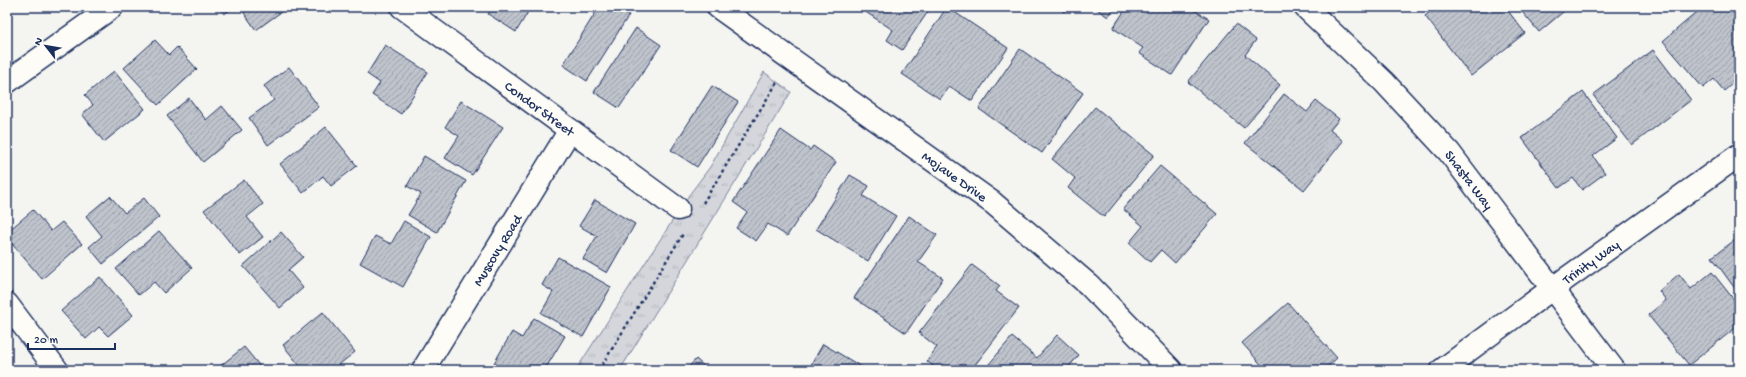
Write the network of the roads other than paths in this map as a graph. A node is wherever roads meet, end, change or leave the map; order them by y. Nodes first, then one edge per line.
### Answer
1 (112, 7) edge
2 (402, 7) edge
3 (718, 7) edge
4 (1315, 10) edge
5 (7, 82) edge
6 (570, 130) junction
7 (1739, 155) edge
8 (678, 209) dead end
9 (1553, 288) junction
10 (7, 304) edge
11 (57, 370) edge
12 (423, 370) edge
13 (1171, 370) edge
14 (1442, 370) edge
15 (1614, 370) edge

1 - 5 street
2 - 6 street, Condor Street
3 - 13 street, Mojave Drive
4 - 9 street, Shasta Way
6 - 8 street, Condor Street
6 - 12 street, Muscovy Road
7 - 9 street, Trinity Way
9 - 14 street, Trinity Way
9 - 15 street, Shasta Way
10 - 11 street

